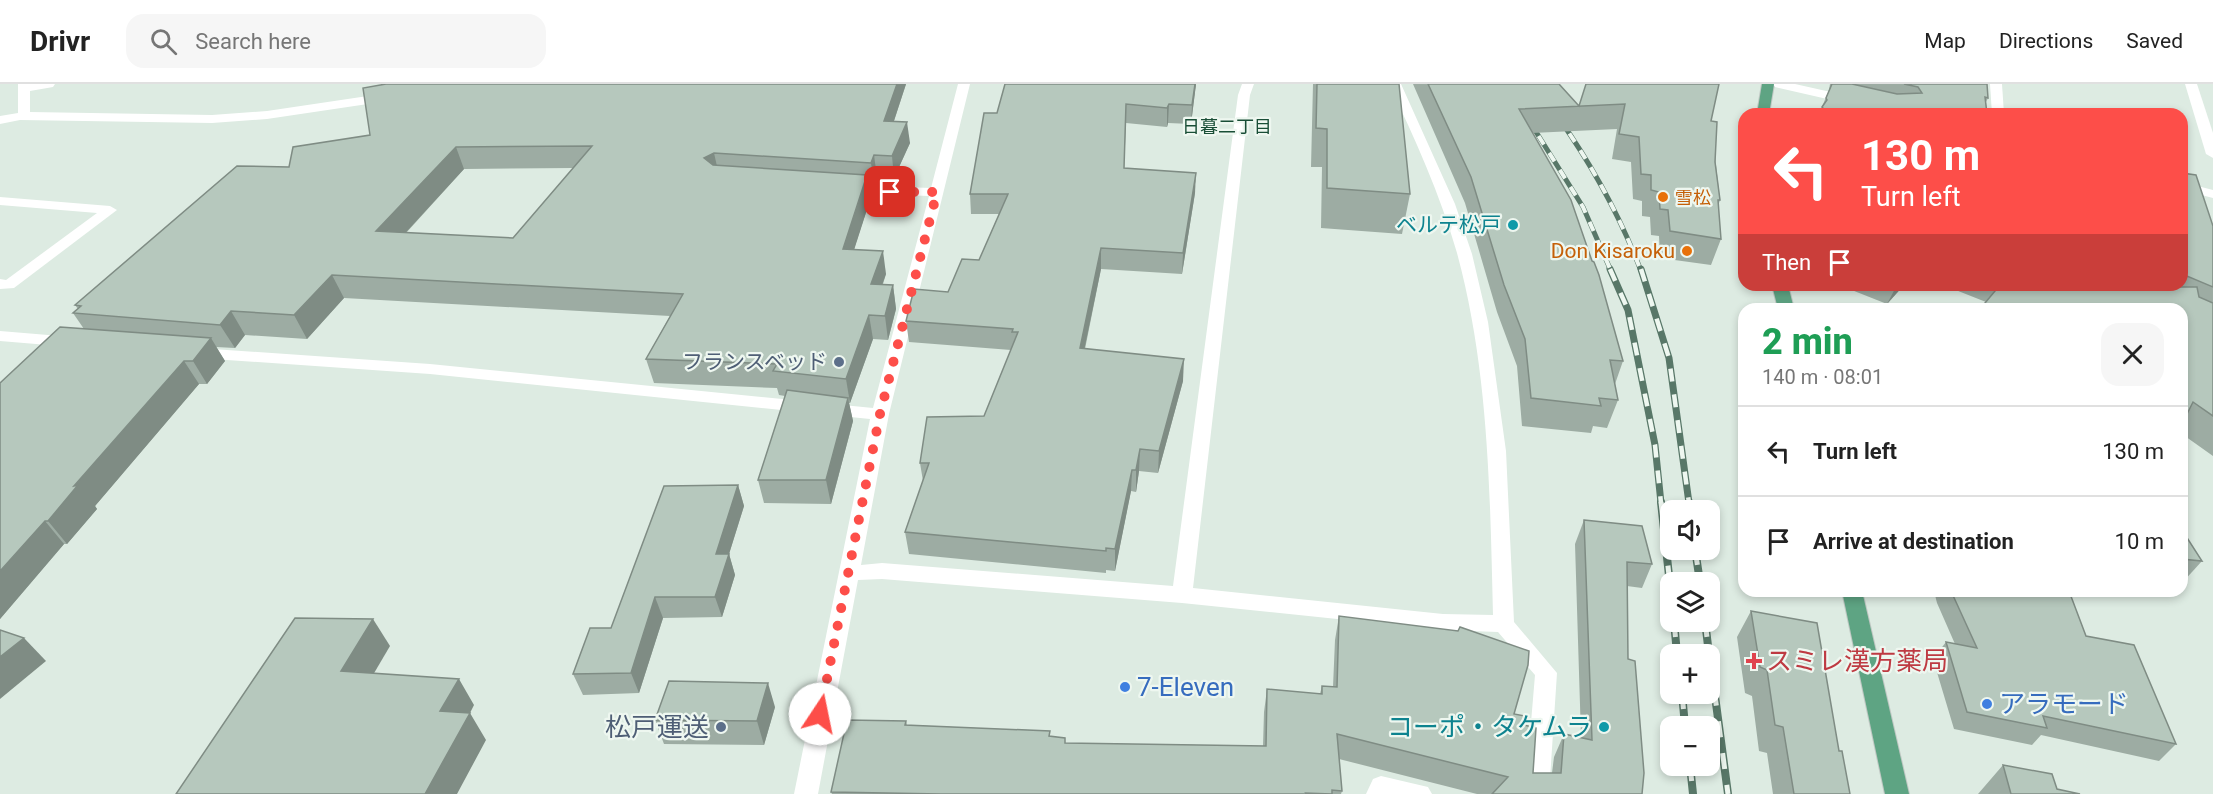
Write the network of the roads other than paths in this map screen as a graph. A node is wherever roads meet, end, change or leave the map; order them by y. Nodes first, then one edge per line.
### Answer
1 (49, 84) edge
2 (964, 84) edge
3 (1248, 84) edge
4 (1395, 84) edge
5 (1768, 84) edge
6 (1779, 84) edge
7 (1996, 84) edge
8 (2191, 84) edge
9 (24, 87) edge
10 (401, 95) edge
11 (1859, 103) edge
12 (1764, 108) edge
13 (1998, 108) edge
14 (24, 117) junction
15 (0, 120) edge
16 (2213, 154) edge
17 (833, 188) edge
18 (2188, 188) edge
19 (937, 192) junction
20 (2213, 194) edge
21 (0, 201) edge
22 (0, 284) edge
23 (0, 336) edge
24 (69, 341) junction
25 (90, 344) edge
26 (179, 352) edge
27 (51, 357) edge
28 (880, 414) junction
29 (849, 573) junction
30 (1182, 595) junction
31 (1853, 597) edge
32 (1504, 624) junction
33 (806, 794) edge
34 (1378, 794) edge
35 (1420, 794) edge
36 (1538, 794) edge
37 (1897, 794) edge

1 - 9 street
2 - 19 street
3 - 30 street
4 - 32 street
5 - 12 main road
6 - 11 street
7 - 13 street
8 - 16 street
9 - 14 street
10 - 14 street
14 - 15 street
17 - 19 street
18 - 20 street
19 - 28 street
21 - 22 street
23 - 24 street
24 - 25 street
24 - 27 street
26 - 28 street
28 - 29 street
29 - 30 street
29 - 33 street
30 - 32 street
31 - 37 main road
32 - 36 street
34 - 35 street

